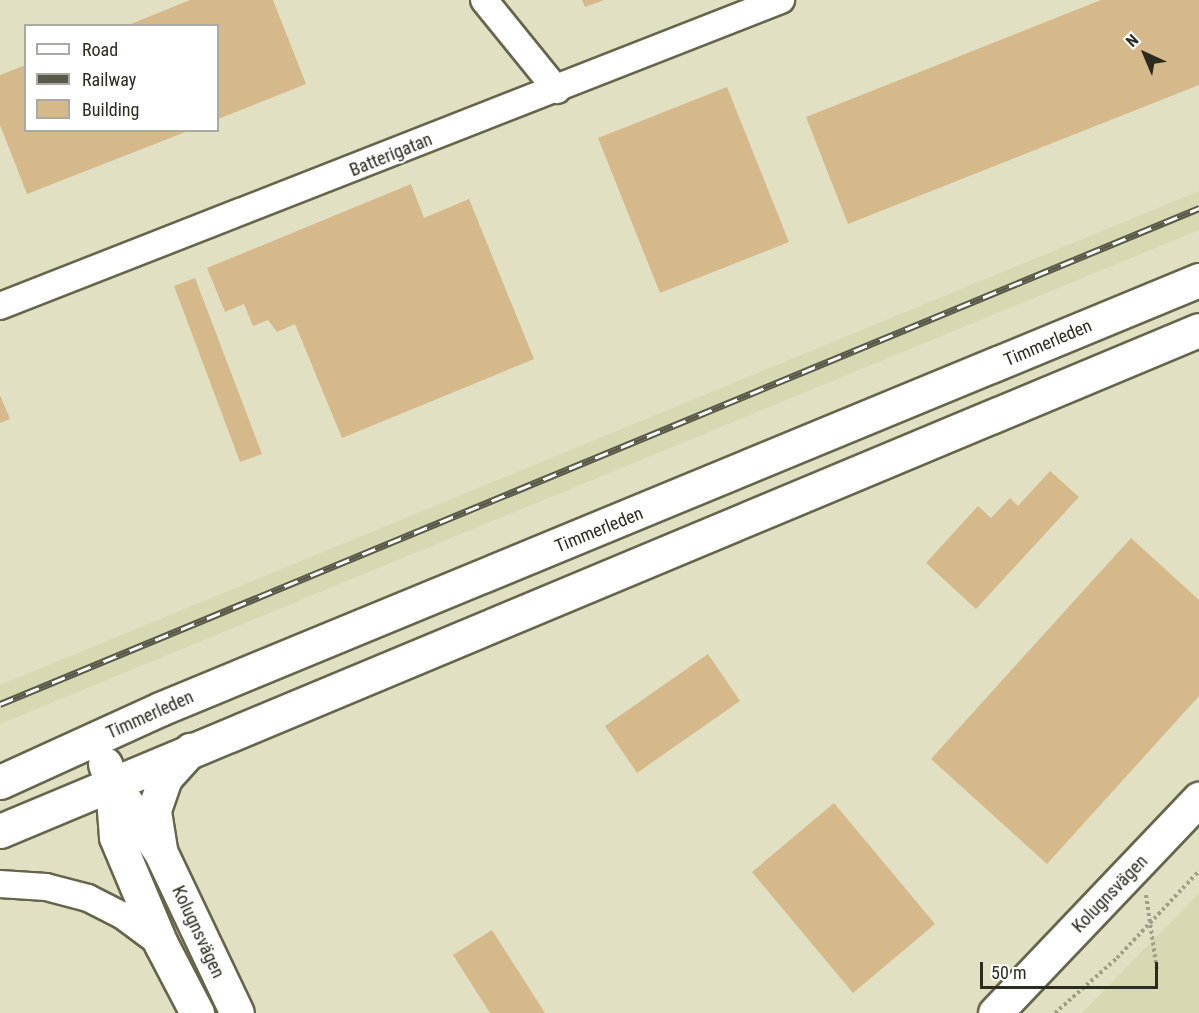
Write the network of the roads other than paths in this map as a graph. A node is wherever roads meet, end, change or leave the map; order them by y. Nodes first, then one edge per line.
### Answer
1 (484, 0) edge
2 (781, 0) edge
3 (557, 90) junction
4 (1199, 280) edge
5 (0, 306) edge
6 (1199, 330) edge
7 (95, 739) junction
8 (192, 749) junction
9 (0, 782) edge
10 (112, 782) junction
11 (1199, 798) edge
12 (0, 831) edge
13 (160, 851) junction
14 (0, 884) edge
15 (161, 944) junction
16 (197, 1013) edge
17 (237, 1013) edge
18 (995, 1013) edge

1 - 3 street
2 - 3 street, Batterigatan
3 - 5 street, Batterigatan
4 - 7 main road, Timmerleden
6 - 8 main road
7 - 9 main road, Timmerleden
7 - 10 main road, Kolugnsvägen
8 - 10 main road
8 - 13 main road, Kolugnsvägen
10 - 12 main road
10 - 13 main road, Kolugnsvägen
10 - 15 main road, Kolugnsvägen
11 - 18 main road, Kolugnsvägen
13 - 17 main road, Kolugnsvägen
14 - 15 street, Kolugnsvägen
15 - 16 main road, Kolugnsvägen

